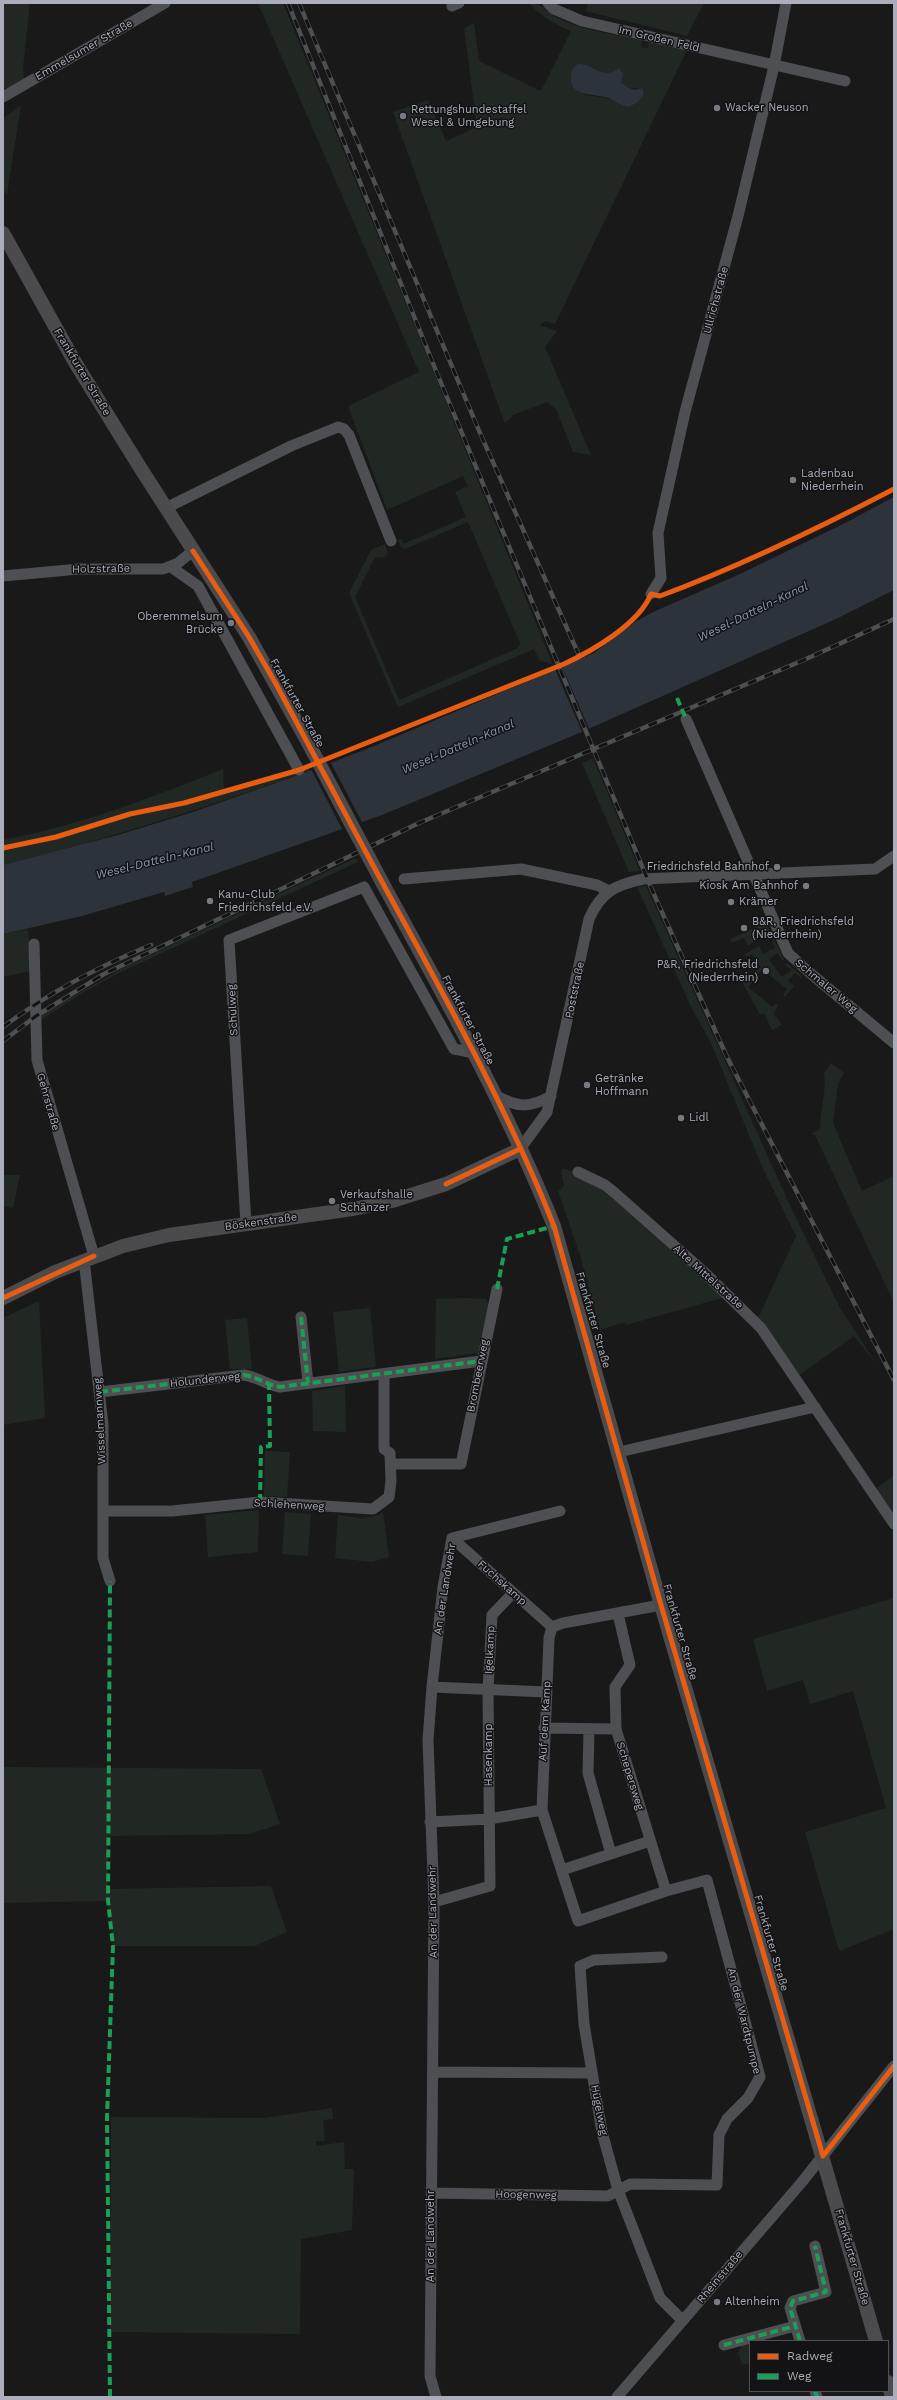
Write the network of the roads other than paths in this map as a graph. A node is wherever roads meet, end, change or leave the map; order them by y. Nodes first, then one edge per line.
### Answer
1 (165, 3) edge
2 (548, 3) edge
3 (786, 3) edge
4 (774, 66) junction
5 (845, 81) dead end
6 (3, 97) edge
7 (3, 233) edge
8 (166, 508) junction
9 (391, 541) dead end
10 (194, 551) junction
11 (171, 566) junction
12 (3, 576) edge
13 (651, 594) dead end
14 (686, 720) dead end
15 (299, 770) dead end
16 (894, 856) edge
17 (754, 875) junction
18 (404, 879) dead end
19 (364, 887) joint
20 (609, 890) junction
21 (34, 944) dead end
22 (894, 1043) edge
23 (475, 1054) junction
24 (494, 1095) junction
25 (552, 1096) junction
26 (520, 1149) junction
27 (578, 1172) dead end
28 (246, 1224) junction
29 (89, 1258) junction
30 (497, 1289) dead end
31 (3, 1298) edge
32 (301, 1317) dead end
33 (481, 1361) junction
34 (384, 1375) junction
35 (308, 1383) junction
36 (100, 1392) junction
37 (815, 1407) junction
38 (619, 1452) junction
39 (391, 1464) junction
40 (104, 1511) junction
41 (560, 1511) dead end
42 (894, 1524) edge
43 (452, 1538) junction
44 (110, 1581) dead end
45 (513, 1593) junction
46 (661, 1604) junction
47 (618, 1614) junction
48 (552, 1627) junction
49 (432, 1687) junction
50 (488, 1690) junction
51 (546, 1692) junction
52 (544, 1728) junction
53 (589, 1729) junction
54 (616, 1729) junction
55 (542, 1810) junction
56 (489, 1819) junction
57 (430, 1822) junction
58 (650, 1841) junction
59 (611, 1854) junction
60 (562, 1870) junction
61 (666, 1891) junction
62 (434, 1902) junction
63 (578, 1921) joint
64 (662, 1957) dead end
65 (894, 2066) edge
66 (433, 2072) junction
67 (592, 2073) junction
68 (823, 2156) junction
69 (618, 2190) junction
70 (431, 2193) junction
71 (815, 2246) dead end
72 (682, 2320) junction
73 (795, 2326) junction
74 (800, 2340) edge
75 (876, 2340) edge
76 (724, 2345) dead end
77 (889, 2386) edge
78 (436, 2397) edge
79 (617, 2397) edge
80 (892, 2397) edge

1 - 6 street, Emmelsumer Straße
2 - 4 street, Im Großen Feld
3 - 4 street, Ullrichstraße
4 - 5 street, Im Großen Feld
4 - 13 street, Ullrichstraße
7 - 8 main road, Frankfurter Straße
8 - 9 street
8 - 10 main road, Frankfurter Straße
10 - 11 street, Holzstraße
10 - 23 main road, Frankfurter Straße, bridge
11 - 12 street, Holzstraße
11 - 15 street
14 - 17 street
16 - 17 street, Poststraße
17 - 20 street, Poststraße
17 - 22 street, Schmaler Weg
18 - 20 street
19 - 23 street, Frankfurter Straße
19 - 28 street, Schulweg
20 - 25 street, Poststraße
21 - 29 street, Gehrstraße
23 - 24 main road, Frankfurter Straße
24 - 25 street
24 - 26 main road, Frankfurter Straße
25 - 26 street, Poststraße
26 - 28 main road, Böskenstraße
26 - 38 main road, Frankfurter Straße
27 - 37 street, Alte Mittelstraße
28 - 29 main road, Böskenstraße
29 - 31 main road, Böskenstraße
29 - 36 street, Wisselmannweg
30 - 33 street, Brombeerweg
32 - 35 street
33 - 34 street, Holunderweg
33 - 39 street, Brombeerweg
34 - 35 street, Holunderweg
34 - 39 street, Schlehenweg
35 - 36 street, Holunderweg
36 - 40 street, Wisselmannweg
37 - 38 street
37 - 42 street, Alte Mittelstraße
38 - 46 main road, Frankfurter Straße
39 - 40 street, Schlehenweg
40 - 44 street, Wisselmannweg
41 - 43 street, An der Landwehr
43 - 45 street, Fuchskamp
43 - 49 street, An der Landwehr
45 - 48 street, Fuchskamp
45 - 50 street, Igelkamp
46 - 47 street
46 - 68 main road, Frankfurter Straße
47 - 48 street
47 - 54 street
48 - 51 street, Auf dem Kamp
49 - 50 street, Igelkamp
49 - 57 street, An der Landwehr
50 - 51 street, Igelkamp
50 - 56 street, Hasenkamp
51 - 52 street, Auf dem Kamp
52 - 53 street, Schepersweg
52 - 55 street, Auf dem Kamp
53 - 54 street, Schepersweg
53 - 59 street
54 - 58 street, Schepersweg
55 - 56 street
55 - 60 street, Auf dem Kamp
56 - 57 street
56 - 62 street, Hasenkamp
57 - 62 street, An der Landwehr
58 - 59 street
58 - 61 street, Schepersweg
59 - 60 street
60 - 63 street, Auf dem Kamp
61 - 63 street, An der Wardtpumpe
61 - 69 street, An der Wardtpumpe
62 - 66 street, An der Landwehr
64 - 67 street, Hügelweg
65 - 68 street, Rheinstraße
66 - 67 street
66 - 70 street, An der Landwehr
67 - 69 street, Hügelweg
68 - 72 street, Rheinstraße
68 - 75 main road, Frankfurter Straße
69 - 70 street, Hoogenweg
69 - 72 street, Hügelweg
70 - 78 street, An der Landwehr
71 - 73 street
72 - 79 street, Rheinstraße
73 - 74 street
73 - 76 street
77 - 80 main road

